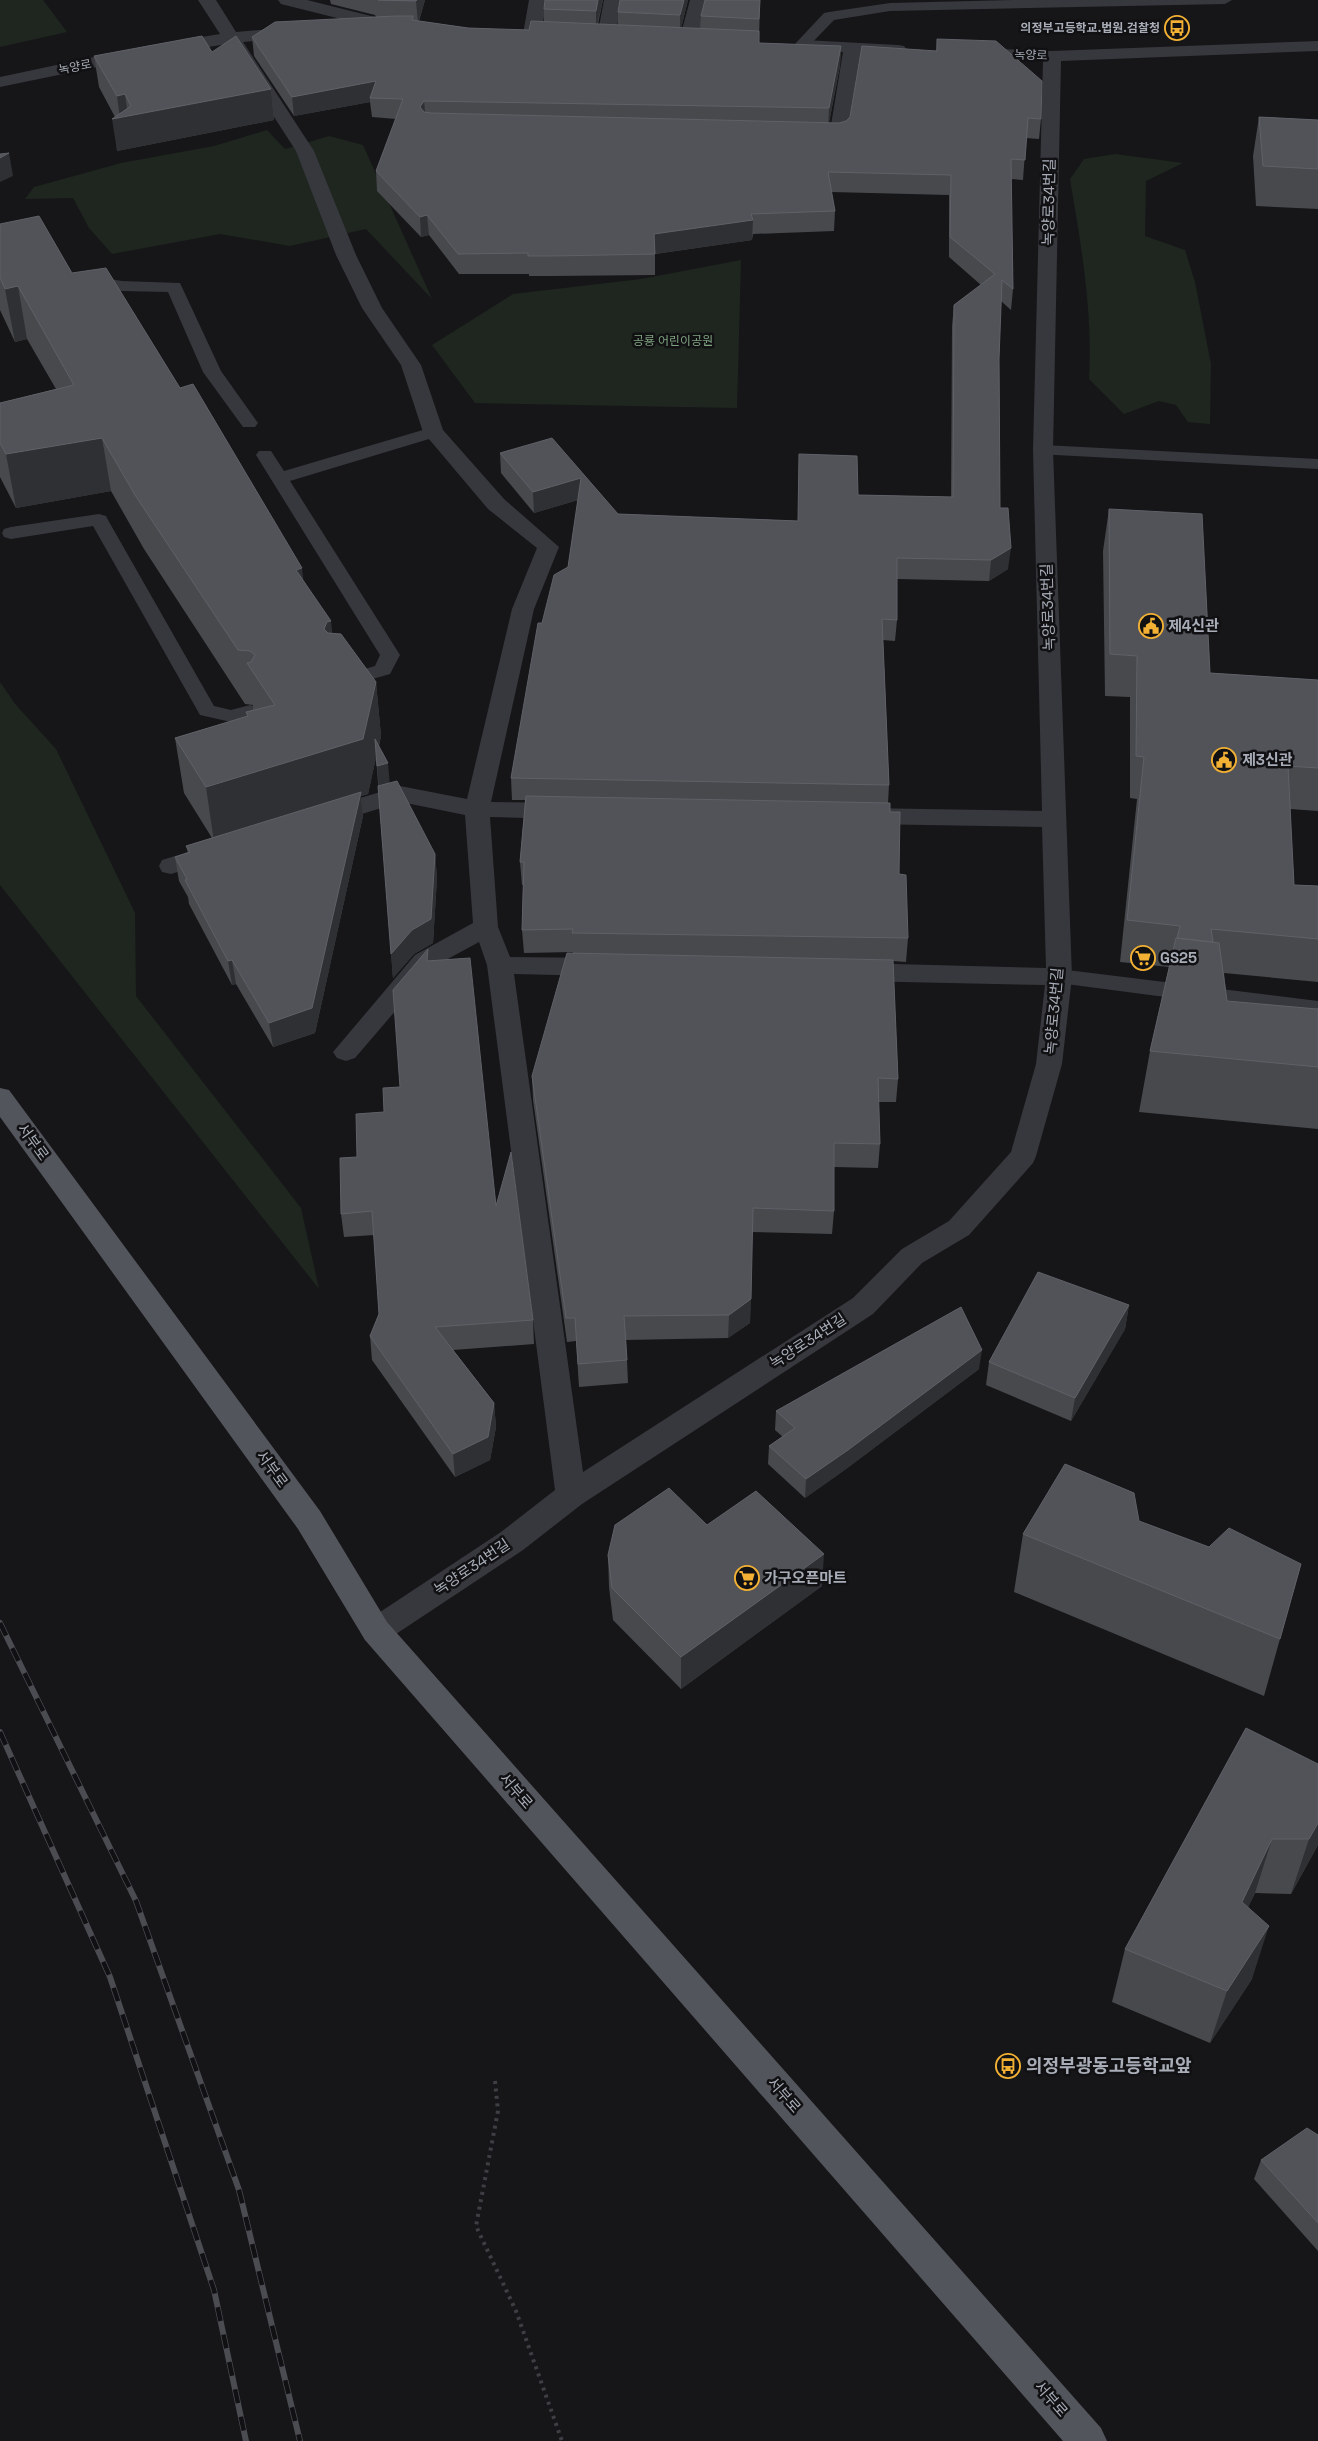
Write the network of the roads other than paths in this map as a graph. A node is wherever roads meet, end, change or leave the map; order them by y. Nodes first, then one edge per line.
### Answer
1 (207, 0) edge
2 (288, 0) edge
3 (538, 0) edge
4 (613, 0) edge
5 (699, 0) edge
6 (1225, 0) edge
7 (333, 30) edge
8 (315, 31) edge
9 (513, 34) edge
10 (532, 34) junction
11 (550, 35) edge
12 (233, 37) junction
13 (587, 37) edge
14 (606, 37) junction
15 (623, 38) edge
16 (668, 40) edge
17 (688, 41) junction
18 (707, 42) edge
19 (783, 44) edge
20 (802, 45) junction
21 (1318, 46) edge
22 (853, 48) junction
23 (919, 51) edge
24 (957, 52) edge
25 (1052, 56) junction
26 (0, 82) edge
27 (798, 135) edge
28 (96, 282) edge
29 (249, 423) dead end
30 (433, 432) junction
31 (1043, 450) junction
32 (265, 455) dead end
33 (1318, 464) edge
34 (278, 479) junction
35 (11, 533) dead end
36 (341, 682) edge
37 (250, 711) edge
38 (477, 809) junction
39 (586, 811) edge
40 (845, 815) edge
41 (1054, 819) junction
42 (308, 822) edge
43 (235, 846) edge
44 (171, 866) dead end
45 (486, 927) junction
46 (500, 965) junction
47 (620, 968) edge
48 (830, 972) edge
49 (1060, 977) junction
50 (1318, 1009) edge
51 (346, 1052) dead end
52 (0, 1097) edge
53 (571, 1495) junction
54 (376, 1631) junction
55 (1088, 2441) edge

1 - 12 street
2 - 7 street
3 - 10 street
4 - 14 street
5 - 17 street
6 - 20 lane
8 - 12 street, 녹양로
9 - 10 street
10 - 11 street
12 - 26 street, 녹양로
12 - 30 street
13 - 14 street
14 - 15 street
16 - 17 street
17 - 18 street
19 - 20 street
20 - 22 street
21 - 25 street, 녹양로
22 - 23 street
22 - 27 street
24 - 25 street, 녹양로
25 - 31 street, 녹양로34번길
28 - 29 lane
30 - 34 lane
30 - 38 street
31 - 33 lane
31 - 41 street, 녹양로34번길
32 - 34 lane
34 - 36 lane
35 - 37 lane
38 - 39 street
38 - 42 street
38 - 45 street
40 - 41 street
41 - 49 street, 녹양로34번길
43 - 44 street
45 - 46 street
45 - 51 street
46 - 47 street
46 - 53 street
48 - 49 street
49 - 50 lane
49 - 53 street, 녹양로34번길
52 - 54 main road, 서부로
53 - 54 street, 녹양로34번길
54 - 55 main road, 서부로

